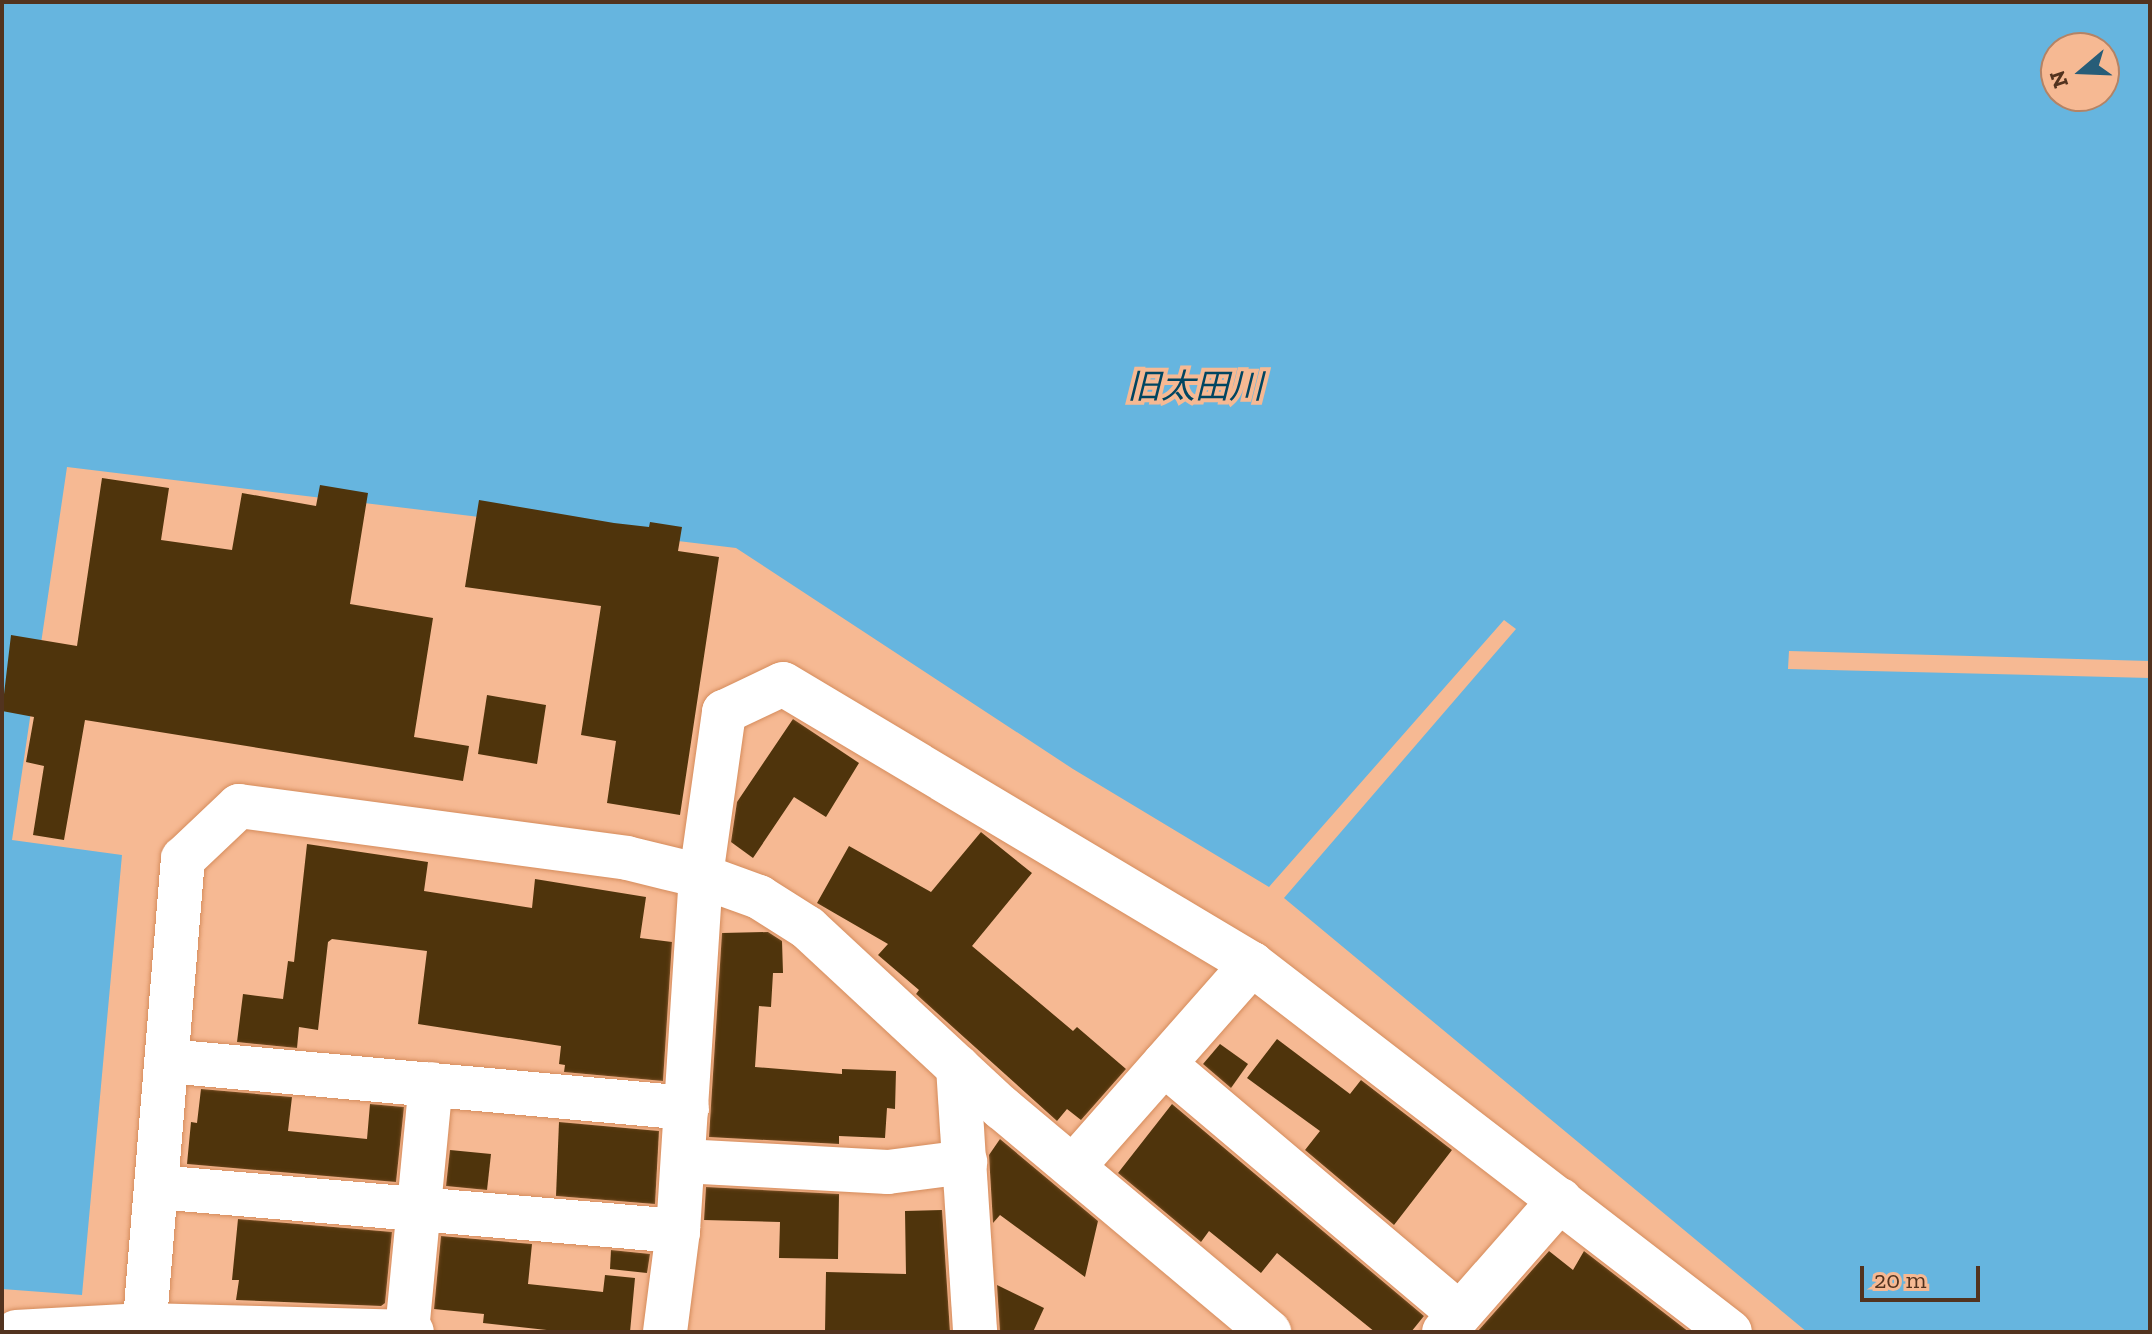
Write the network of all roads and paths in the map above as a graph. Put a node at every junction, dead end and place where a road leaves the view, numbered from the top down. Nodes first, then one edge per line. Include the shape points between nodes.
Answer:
1 (701, 876) junction
2 (1252, 964) junction
3 (167, 1061) junction
4 (1164, 1064) junction
5 (958, 1067) junction
6 (431, 1084) junction
7 (687, 1108) junction
8 (683, 1161) junction
9 (965, 1162) junction
10 (1073, 1167) junction
11 (156, 1187) junction
12 (1560, 1200) junction
13 (418, 1209) junction
14 (678, 1231) junction
15 (1452, 1323) edge
16 (144, 1328) edge
17 (16, 1332) edge
18 (409, 1332) edge
19 (665, 1332) edge
20 (975, 1332) edge
21 (1269, 1332) edge
22 (1730, 1332) edge

1 - 2 street via 724,712 783,684
1 - 3 street via 627,858 239,806 183,859
1 - 5 street via 759,897 808,928
1 - 7 street
2 - 4 street
2 - 12 street
3 - 6 street
3 - 11 street
4 - 10 street
4 - 15 street
5 - 9 street
5 - 10 street
6 - 7 street
6 - 13 street
7 - 8 street
8 - 9 street via 888,1172
8 - 14 street
9 - 20 street
10 - 21 street
11 - 13 street
11 - 16 street
12 - 15 street
12 - 22 street
13 - 14 street
13 - 18 street
14 - 19 street
16 - 17 street
16 - 18 street

